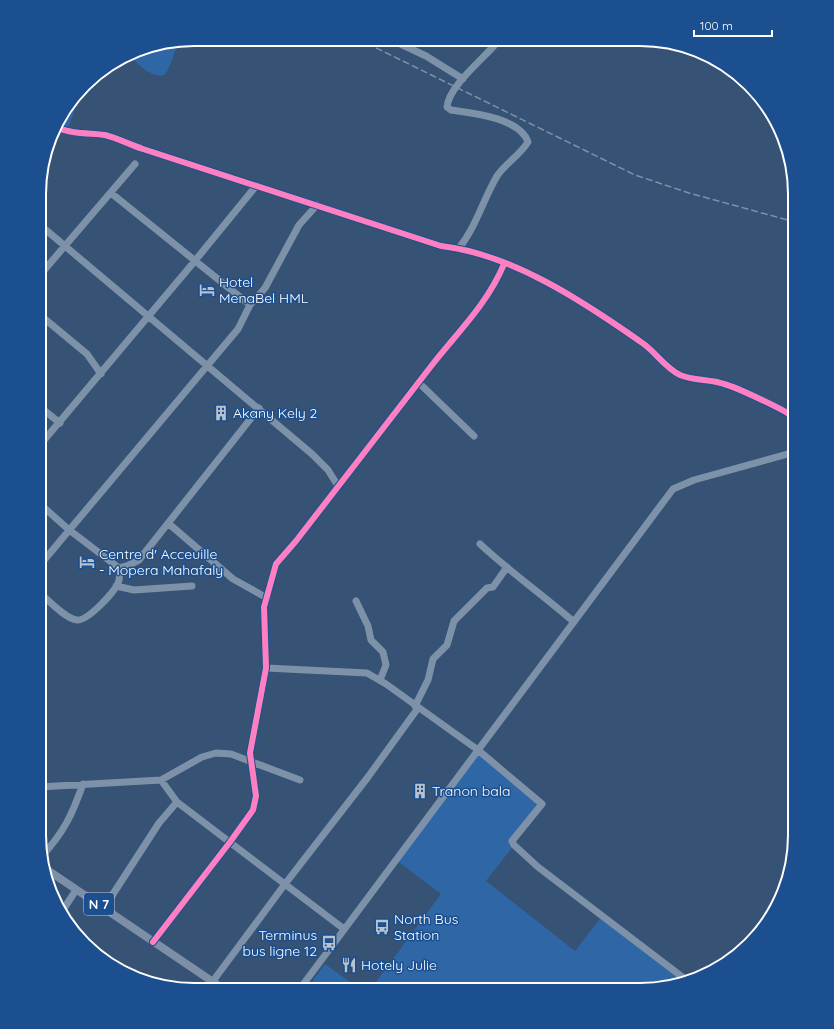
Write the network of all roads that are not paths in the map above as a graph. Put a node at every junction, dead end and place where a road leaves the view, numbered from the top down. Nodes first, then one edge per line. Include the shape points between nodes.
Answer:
1 (405, 46) edge
2 (494, 46) edge
3 (464, 79) junction
4 (61, 130) edge
5 (135, 164) dead end
6 (256, 186) junction
7 (111, 193) junction
8 (318, 205) junction
9 (46, 230) edge
10 (65, 245) junction
11 (459, 248) junction
12 (194, 262) junction
13 (504, 264) junction
14 (46, 267) edge
15 (250, 305) junction
16 (148, 316) junction
17 (46, 320) edge
18 (208, 366) junction
19 (101, 374) junction
20 (418, 383) junction
21 (259, 408) junction
22 (46, 412) edge
23 (788, 415) edge
24 (60, 423) junction
25 (474, 436) dead end
26 (46, 438) edge
27 (788, 454) edge
28 (338, 486) junction
29 (46, 509) edge
30 (168, 524) junction
31 (68, 529) junction
32 (480, 544) dead end
33 (46, 557) edge
34 (507, 567) junction
35 (119, 568) junction
36 (116, 586) junction
37 (192, 586) dead end
38 (46, 598) edge
39 (267, 598) junction
40 (356, 601) dead end
41 (574, 622) junction
42 (266, 668) junction
43 (380, 680) junction
44 (416, 707) junction
45 (478, 750) junction
46 (252, 761) junction
47 (161, 780) junction
48 (300, 780) dead end
49 (83, 784) junction
50 (46, 787) edge
51 (177, 802) junction
52 (230, 842) junction
53 (47, 851) edge
54 (51, 872) edge
55 (284, 884) junction
56 (76, 890) junction
57 (65, 907) edge
58 (104, 908) junction
59 (344, 930) junction
60 (154, 942) junction
61 (682, 977) edge
62 (213, 981) junction
63 (216, 983) edge
64 (304, 983) edge

1 - 3 street
2 - 3 street
3 - 11 street via 455,88 447,107 451,110 486,115 514,126 526,135 528,142 496,177 467,237
4 - 6 street via 107,136
5 - 7 street
6 - 8 street
6 - 12 street
7 - 10 street
7 - 12 street
8 - 11 street via 441,246
8 - 15 street via 299,225 265,288
9 - 10 street
10 - 14 street
10 - 16 street
11 - 13 street
12 - 15 street
12 - 16 street
13 - 20 street via 482,305
13 - 23 street via 548,282 596,311 648,346 662,362 680,375 724,384
15 - 18 street via 238,329
16 - 18 street
16 - 19 street
17 - 19 street via 87,354
18 - 21 street
18 - 31 street
19 - 24 street
20 - 25 street
20 - 28 street
21 - 28 street via 312,454 328,470
21 - 30 street
22 - 24 street
24 - 26 street
27 - 41 street via 694,480 673,489
28 - 39 street via 276,564
29 - 31 street
30 - 35 street via 139,560
30 - 39 street via 234,579
31 - 33 street
31 - 35 street
32 - 34 street
34 - 41 street
34 - 44 street via 493,587 487,588 454,622 447,644 433,659 428,680
35 - 36 street via 119,581
36 - 37 street via 134,590
36 - 38 street via 90,614 78,620 69,618
39 - 42 street via 264,607
40 - 43 street via 368,626 371,640 383,652 386,665
41 - 45 street
42 - 43 street via 367,673
42 - 46 street via 250,753
43 - 44 street
44 - 45 street
44 - 55 street via 368,777
45 - 59 street
45 - 61 street via 542,804 512,841 514,845 538,867
46 - 47 street via 231,754 216,753 202,757
46 - 48 street
46 - 52 street via 256,796 253,810
47 - 49 street
47 - 51 street
49 - 50 street
49 - 53 street via 72,815 59,837
51 - 52 street
51 - 58 street via 159,823
52 - 55 street
52 - 60 street
54 - 56 main road, N 7
55 - 59 street
55 - 62 street
56 - 57 street
56 - 58 main road, N 7
58 - 60 main road, N 7
59 - 64 street
60 - 62 main road, N 7
62 - 63 main road, N 7

